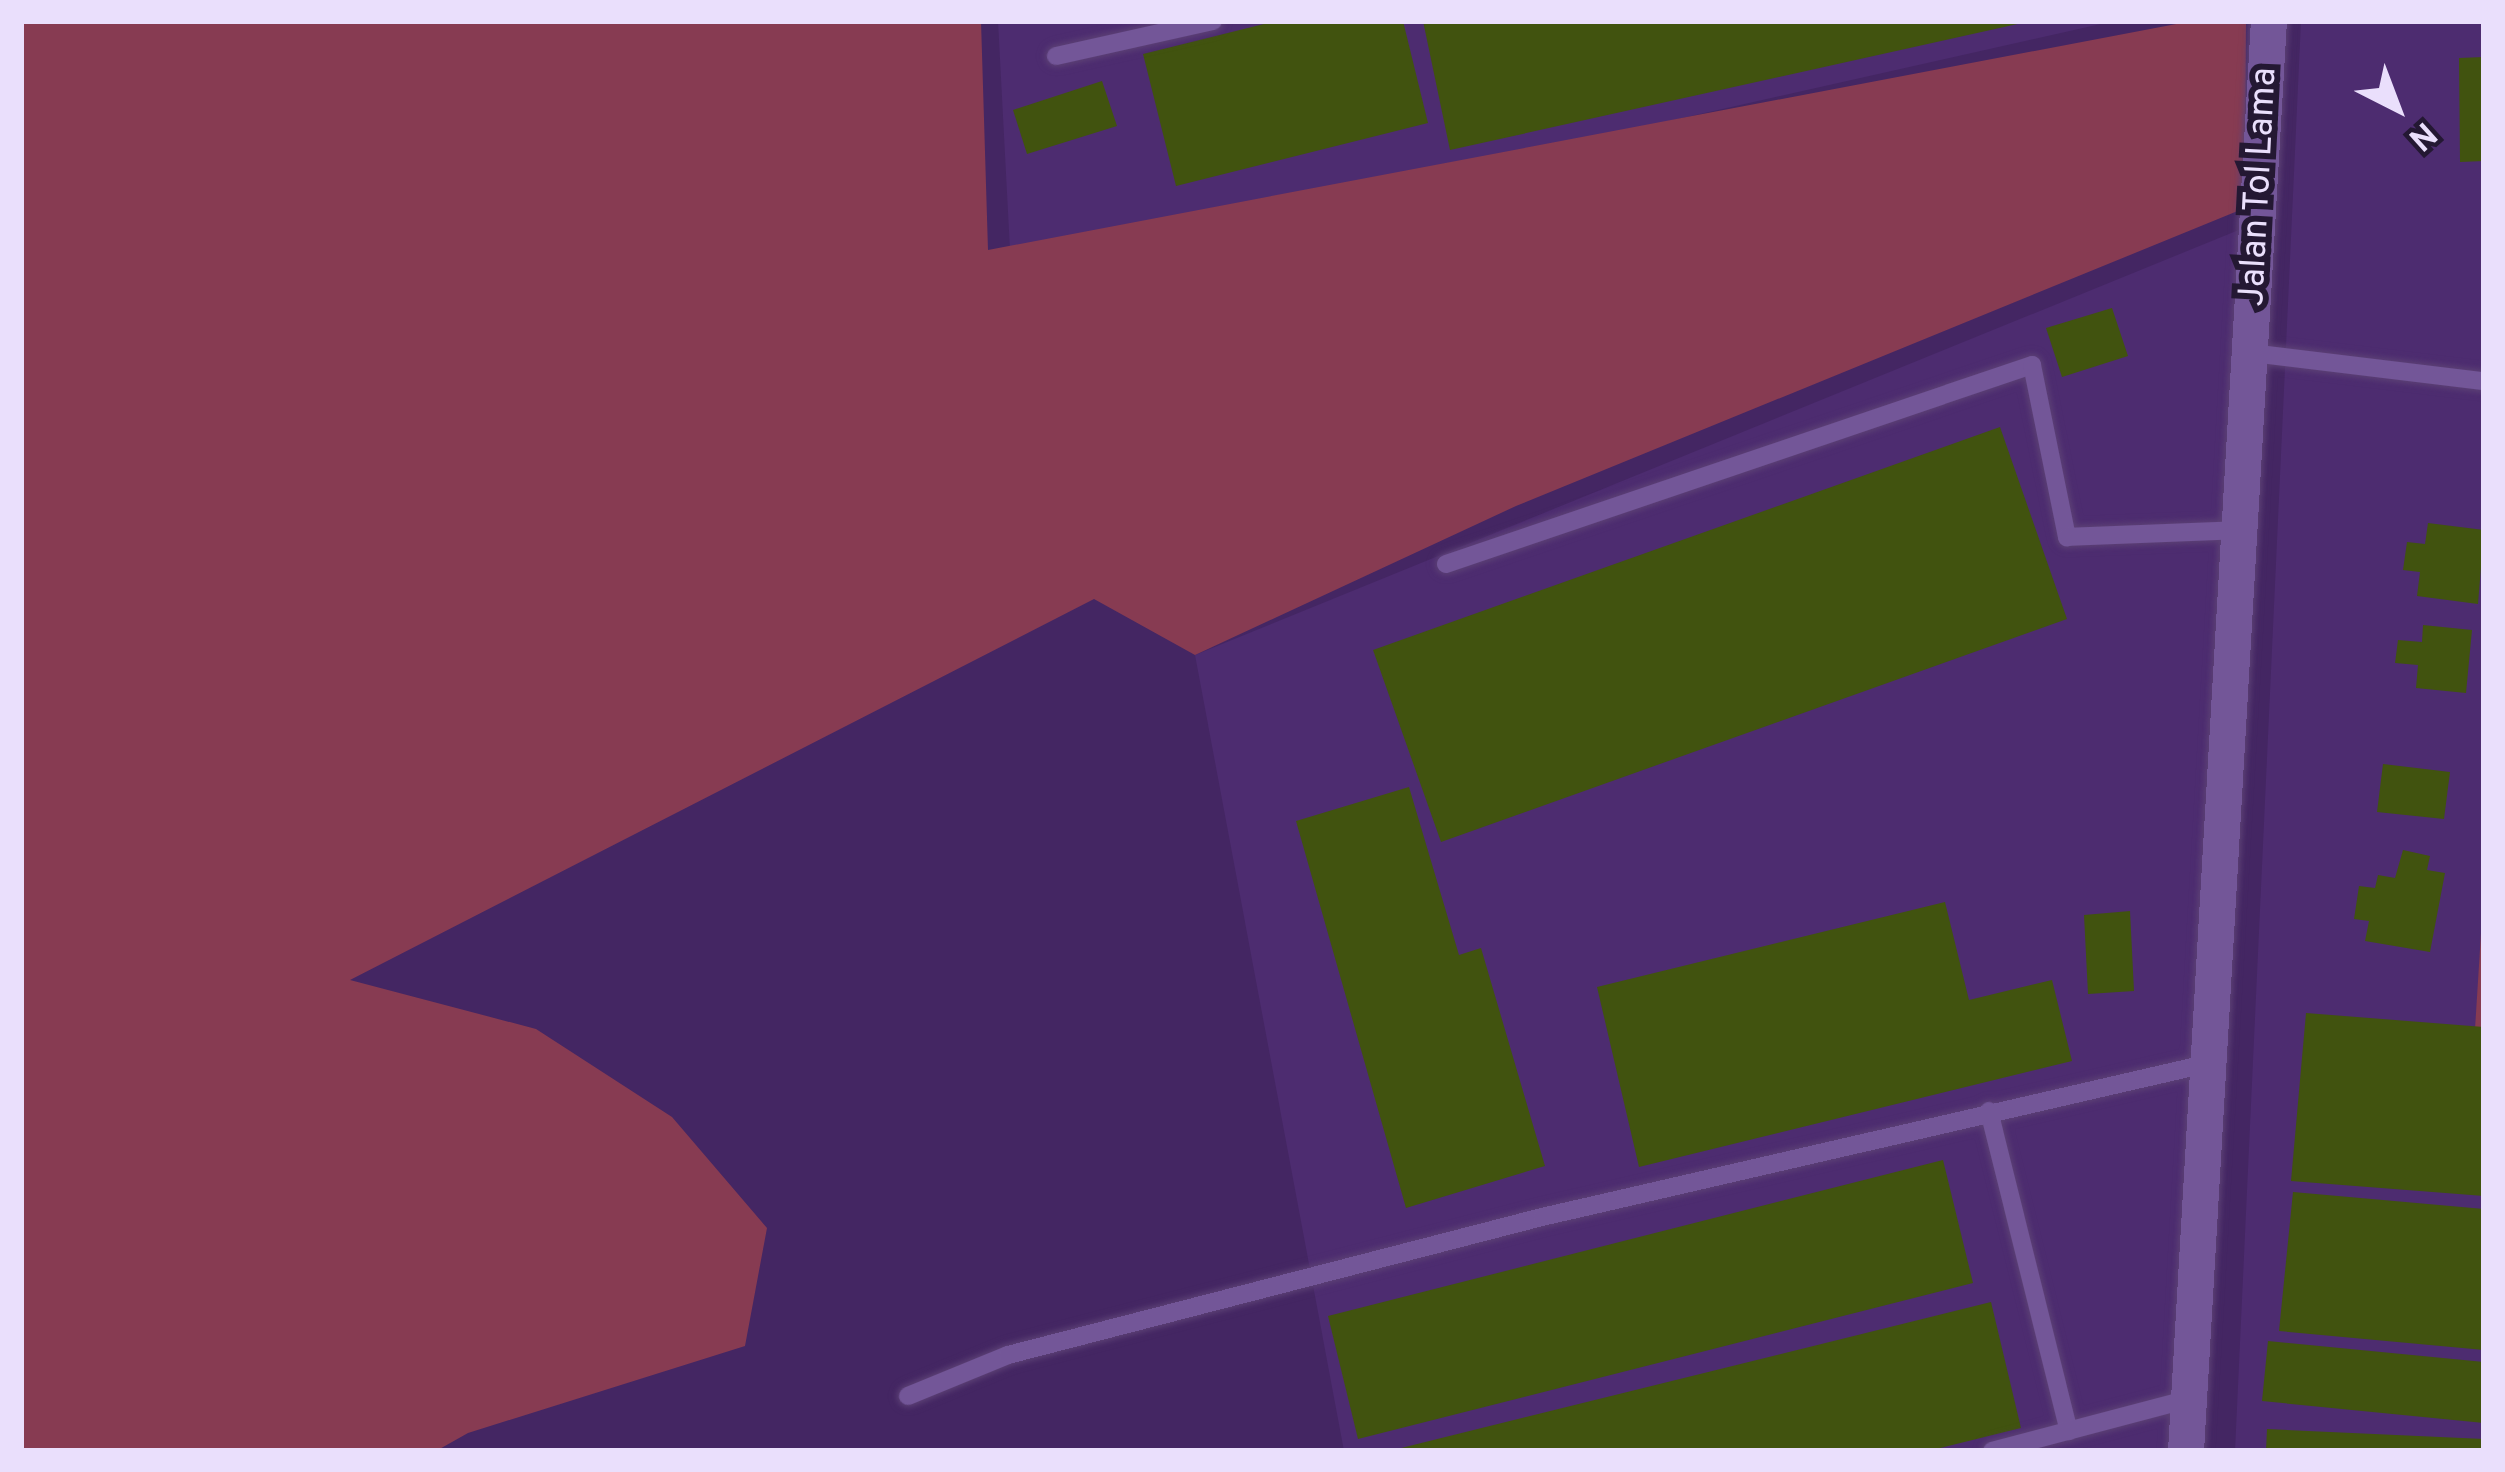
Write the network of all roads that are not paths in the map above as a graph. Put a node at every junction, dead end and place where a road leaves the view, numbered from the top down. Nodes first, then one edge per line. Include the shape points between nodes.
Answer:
1 (1213, 21) edge
2 (2270, 21) edge
3 (1055, 56) dead end
4 (2251, 353) junction
5 (2484, 380) edge
6 (2240, 530) junction
7 (1446, 564) dead end
8 (2206, 1064) junction
9 (1989, 1111) junction
10 (908, 1396) dead end
11 (2189, 1399) junction
12 (2069, 1431) junction
13 (1992, 1451) edge
14 (2186, 1451) edge

1 - 3 lane
2 - 4 street, Jalan Tol Lama
4 - 5 lane
4 - 6 street, Jalan Tol Lama
6 - 7 lane via 2067,537 2032,365
6 - 8 street, Jalan Tol Lama
8 - 9 lane
8 - 11 street, Jalan Tol Lama
9 - 10 lane via 1008,1355
9 - 12 lane
11 - 12 lane
11 - 14 street, Jalan Tol Lama
12 - 13 lane

